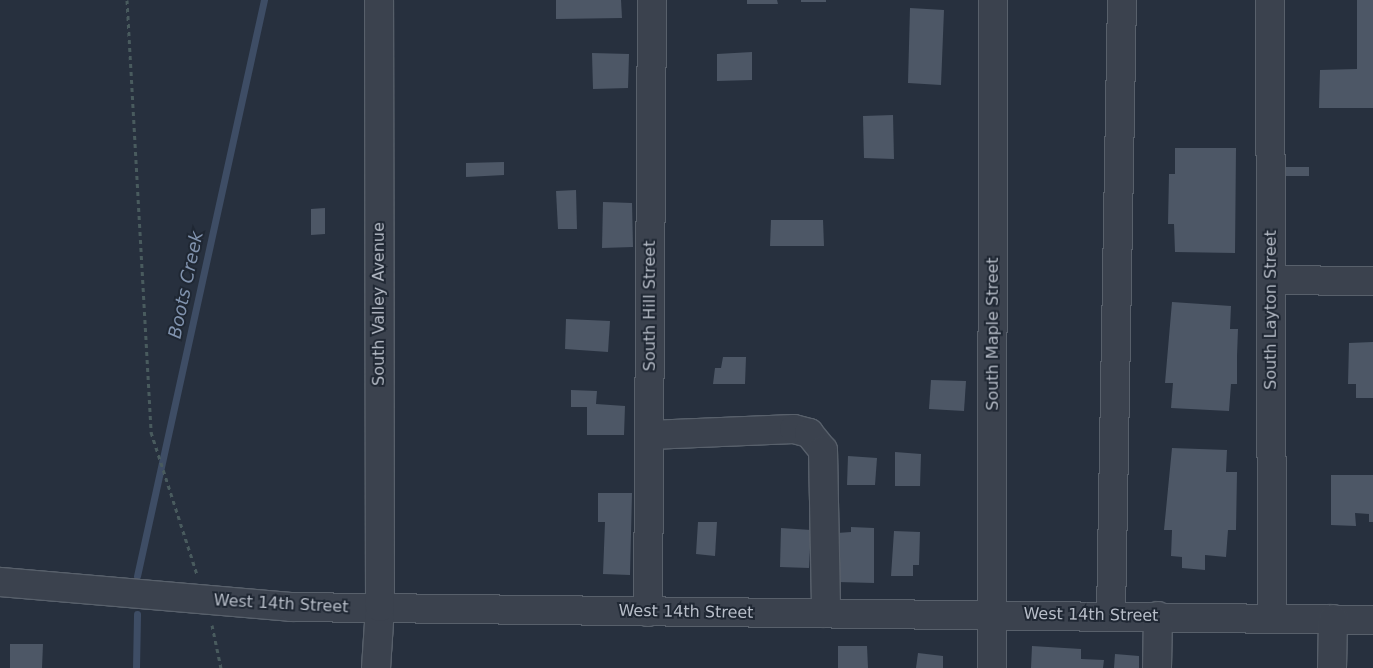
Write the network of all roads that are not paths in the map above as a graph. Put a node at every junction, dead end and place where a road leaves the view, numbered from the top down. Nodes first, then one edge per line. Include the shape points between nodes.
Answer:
1 (378, 0) edge
2 (652, 0) edge
3 (993, 0) edge
4 (1122, 0) edge
5 (1270, 0) edge
6 (1271, 280) junction
7 (1373, 281) edge
8 (649, 436) junction
9 (0, 582) edge
10 (380, 607) junction
11 (648, 612) junction
12 (826, 613) junction
13 (993, 614) junction
14 (1111, 615) junction
15 (1158, 616) junction
16 (1272, 619) junction
17 (1333, 620) junction
18 (1373, 620) edge
19 (376, 668) edge
20 (992, 668) edge
21 (1157, 668) edge
22 (1332, 668) edge

1 - 10 street, South Valley Avenue
2 - 8 street, South Hill Street
3 - 13 street, South Maple Street
4 - 14 street
5 - 6 street, South Layton Street
6 - 7 street
6 - 16 street, South Layton Street
8 - 11 street, South Hill Street
8 - 12 street via 794,429 809,433 823,450
9 - 10 street, West 14th Street via 291,607
10 - 11 street, West 14th Street
10 - 19 street, South Valley Avenue
11 - 12 street, West 14th Street
12 - 13 street, West 14th Street
13 - 14 street, West 14th Street
13 - 20 street, South Maple Street
14 - 15 street, West 14th Street
15 - 16 street, West 14th Street
15 - 21 street
16 - 17 street, West 14th Street
17 - 18 street, West 14th Street
17 - 22 street

